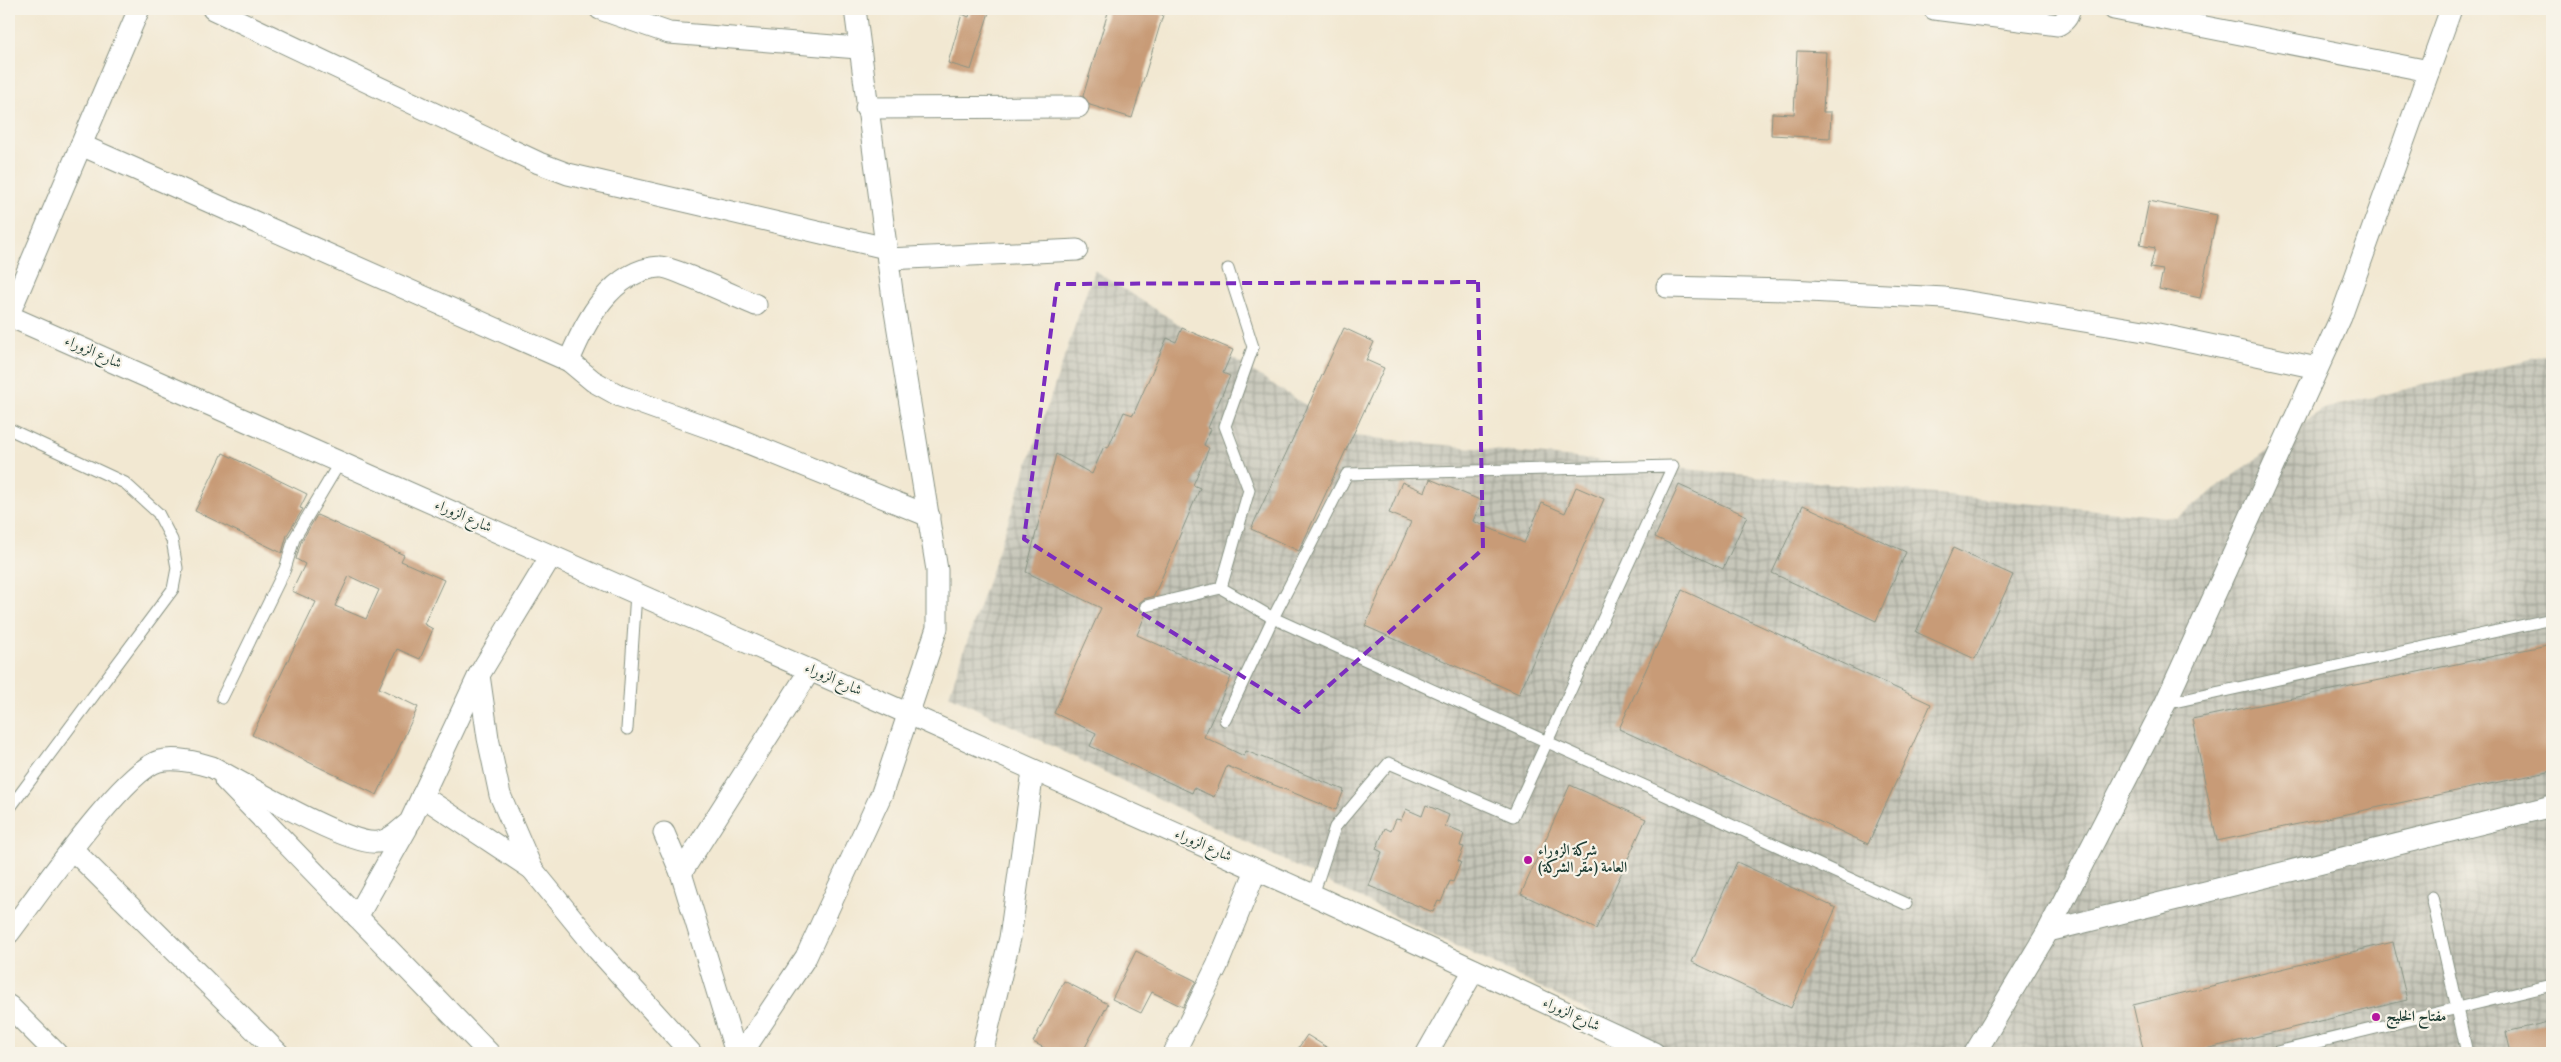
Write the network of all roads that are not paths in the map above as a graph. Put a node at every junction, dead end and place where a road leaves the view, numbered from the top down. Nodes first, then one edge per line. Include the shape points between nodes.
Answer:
1 (139, 9) edge
2 (213, 9) edge
3 (600, 9) edge
4 (855, 9) edge
5 (1934, 9) edge
6 (2069, 9) edge
7 (2114, 9) edge
8 (2451, 9) edge
9 (858, 48) junction
10 (2429, 71) junction
11 (1078, 107) dead end
12 (866, 108) junction
13 (81, 145) junction
14 (1077, 250) dead end
15 (887, 253) junction
16 (1228, 269) dead end
17 (1667, 287) dead end
18 (756, 304) dead end
19 (9, 315) edge
20 (570, 361) junction
21 (2317, 368) junction
22 (9, 429) edge
23 (340, 462) junction
24 (929, 516) junction
25 (551, 556) junction
26 (1221, 588) junction
27 (636, 593) junction
28 (1146, 606) dead end
29 (1273, 618) junction
30 (2552, 619) edge
31 (810, 670) junction
32 (479, 675) junction
33 (222, 698) dead end
34 (2165, 704) junction
35 (910, 714) junction
36 (1225, 720) dead end
37 (627, 729) dead end
38 (1546, 740) junction
39 (212, 767) junction
40 (1033, 771) junction
41 (422, 796) junction
42 (2552, 806) edge
43 (9, 809) edge
44 (410, 822) junction
45 (664, 833) dead end
46 (73, 850) junction
47 (532, 869) junction
48 (1256, 870) junction
49 (681, 873) junction
50 (1313, 895) junction
51 (2432, 897) dead end
52 (1906, 904) dead end
53 (357, 917) junction
54 (2048, 931) junction
55 (9, 933) edge
56 (1474, 970) junction
57 (2552, 985) edge
58 (9, 1006) edge
59 (2457, 1010) junction
60 (983, 1046) edge
61 (56, 1053) edge
62 (278, 1053) edge
63 (489, 1053) edge
64 (691, 1053) edge
65 (736, 1053) edge
66 (742, 1053) edge
67 (966, 1053) edge
68 (1174, 1053) edge
69 (1428, 1053) edge
70 (1654, 1053) edge
71 (1975, 1053) edge
72 (2273, 1053) edge
73 (2467, 1053) edge

1 - 13 street
2 - 15 street via 539,164 568,174
3 - 9 street via 669,33
4 - 9 street
5 - 6 street via 2058,25 2065,21
7 - 10 street
8 - 10 street
9 - 12 street
10 - 21 street via 2341,317
11 - 12 street
12 - 15 street
13 - 19 street
13 - 20 street
14 - 15 street
15 - 24 street
16 - 26 lane via 1252,347 1225,426 1249,490
17 - 21 street via 1945,298 2144,331
18 - 20 street via 661,267 637,274 613,288 582,329
19 - 23 street, شارع الزوراء
20 - 24 street via 593,381 620,396 721,432
21 - 34 street
22 - 43 lane via 125,483 158,513 172,540 177,568 173,589
23 - 25 street, شارع الزوراء
23 - 33 lane via 294,539 285,569
24 - 35 street via 937,570 937,628
25 - 27 street, شارع الزوراء
25 - 32 street
26 - 28 lane
26 - 29 lane
27 - 31 street, شارع الزوراء
27 - 37 lane
29 - 36 lane
29 - 38 lane
29 - 38 lane via 1347,474 1673,466
30 - 34 lane
31 - 35 street, شارع الزوراء
31 - 49 street
32 - 41 street
32 - 47 street via 500,795
34 - 54 street
35 - 40 street, شارع الزوراء
35 - 66 street via 882,793 806,957
38 - 50 lane via 1513,816 1389,763 1335,827
38 - 52 lane
39 - 44 street via 344,836 361,841 379,842 395,835
39 - 46 street via 194,761 175,760 160,761 143,768 106,807
39 - 53 street
40 - 48 street, شارع الزوراء
40 - 60 street via 1010,938
41 - 44 street
41 - 47 street
42 - 54 street
44 - 53 street
45 - 49 street
46 - 55 street
46 - 62 street
47 - 64 street via 598,950
48 - 50 street, شارع الزوراء
48 - 68 street via 1217,966
49 - 65 street
50 - 56 street, شارع الزوراء
51 - 59 lane
53 - 63 street
54 - 71 street
56 - 69 street
56 - 70 street, شارع الزوراء
57 - 59 lane
58 - 61 street
59 - 72 lane
59 - 73 lane
60 - 67 street

